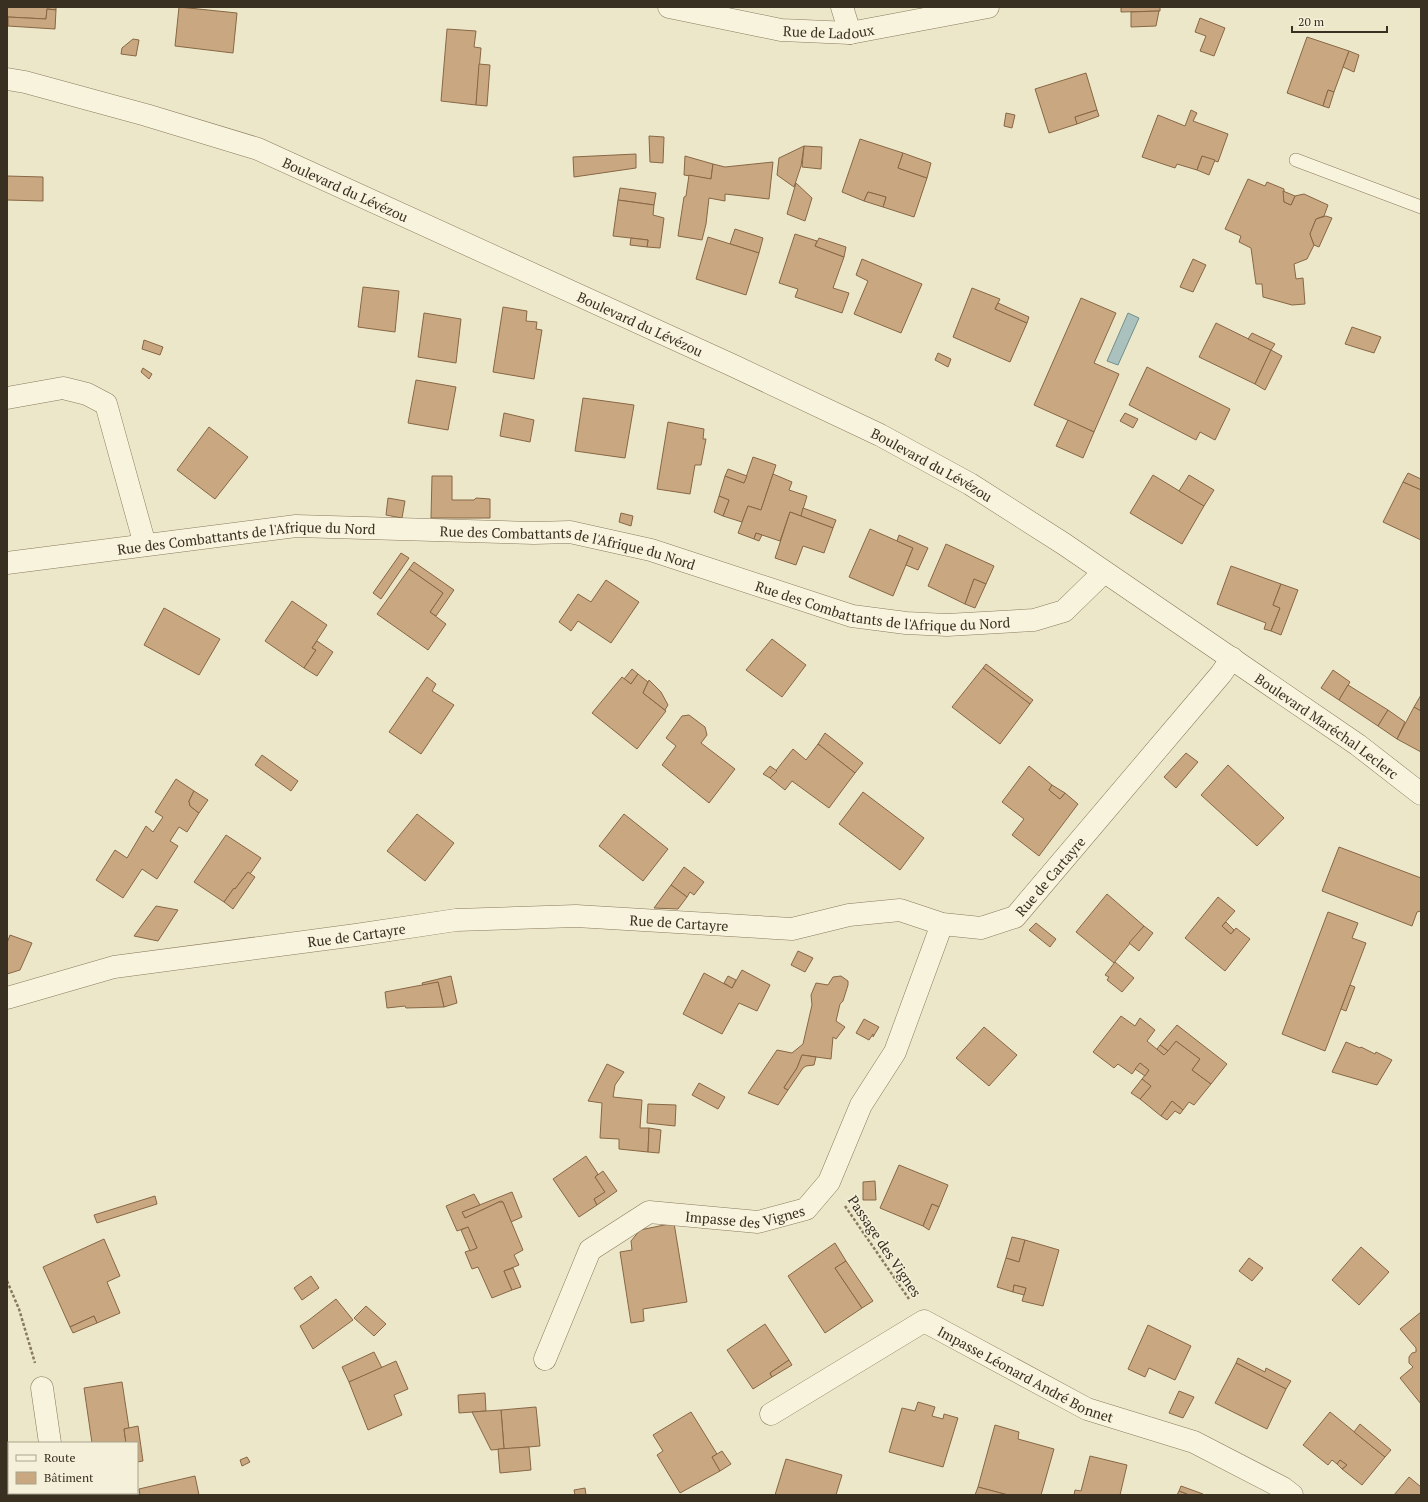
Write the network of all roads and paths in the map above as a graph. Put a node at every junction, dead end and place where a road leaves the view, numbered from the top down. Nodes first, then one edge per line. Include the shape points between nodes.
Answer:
1 (669, 7) edge
2 (842, 7) edge
3 (988, 7) edge
4 (850, 32) junction
5 (7, 79) edge
6 (1296, 160) dead end
7 (1421, 206) edge
8 (7, 398) edge
9 (145, 545) junction
10 (7, 563) edge
11 (1104, 572) junction
12 (1232, 658) junction
13 (1421, 794) edge
14 (942, 924) junction
15 (7, 998) edge
16 (829, 1182) junction
17 (7, 1281) edge
18 (924, 1321) junction
19 (545, 1359) dead end
20 (42, 1388) joint
21 (771, 1414) dead end
22 (50, 1442) edge
23 (1292, 1495) edge

1 - 4 street, Rue de Ladoux via 781,30
2 - 4 street
3 - 4 street, Rue de Ladoux
5 - 11 street, Boulevard du Lévézou via 146,115 258,149 880,435 970,484
6 - 7 lane
8 - 9 street via 63,388 87,394 106,404
9 - 10 street, Rue des Combattants de l'Afrique du Nord
9 - 11 street, Rue des Combattants de l'Afrique du Nord via 296,526 570,532 651,550 852,616 947,625 1034,620 1064,611
11 - 12 street, Boulevard du Lévézou
12 - 13 street, Boulevard Maréchal Leclerc via 1358,744
12 - 14 street, Rue de Cartayre via 1015,917 981,928
14 - 15 street, Rue de Cartayre via 900,910 849,915 792,929 576,916 456,920 114,967
14 - 16 street, Impasse des Vignes via 895,1052 861,1105
16 - 18 path, Passage des Vignes
16 - 19 street, Impasse des Vignes via 806,1209 758,1222 649,1212 590,1250
17 - 20 path via 19,1309
18 - 21 street, Impasse Léonard André Bonnet
18 - 23 street, Impasse Léonard André Bonnet via 1087,1409 1194,1442
20 - 22 street

